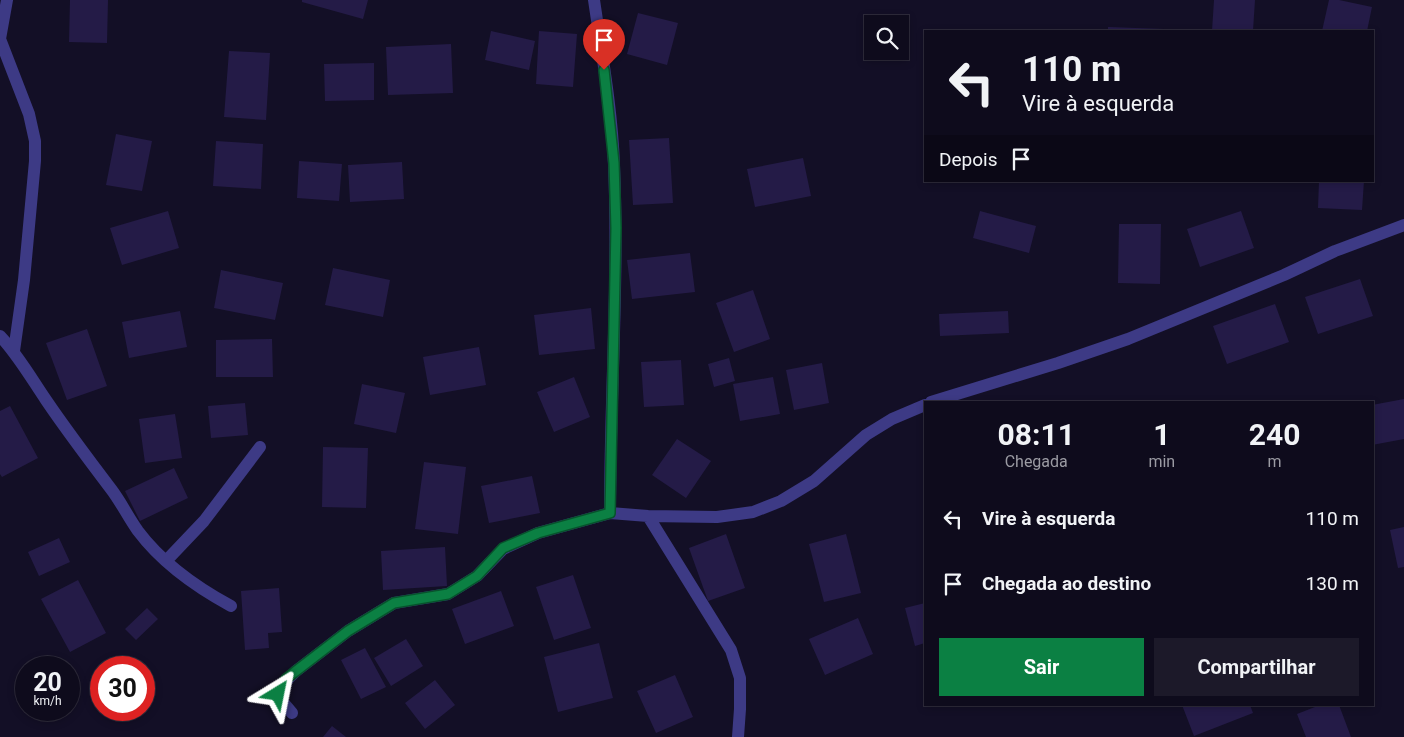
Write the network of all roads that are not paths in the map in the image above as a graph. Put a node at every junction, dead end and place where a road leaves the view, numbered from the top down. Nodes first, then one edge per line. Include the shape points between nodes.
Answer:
1 (7, 0) edge
2 (594, 0) edge
3 (0, 39) edge
4 (1404, 225) edge
5 (0, 336) edge
6 (14, 351) junction
7 (934, 401) edge
8 (924, 405) edge
9 (260, 446) dead end
10 (610, 513) junction
11 (648, 516) junction
12 (166, 561) junction
13 (231, 606) dead end
14 (292, 713) dead end
15 (738, 737) edge

1 - 3 street
2 - 10 street via 614,163
3 - 6 street via 29,114 35,141 24,280
4 - 7 street via 1128,339
5 - 6 street
6 - 12 street via 138,531
8 - 11 street via 866,435 814,481 781,501 753,512 717,517
9 - 12 street via 204,521
10 - 11 street
10 - 14 street via 545,531 503,548 477,576 448,594 394,603 348,631 280,687 278,694
11 - 15 street via 731,650 740,678
12 - 13 street via 192,583

